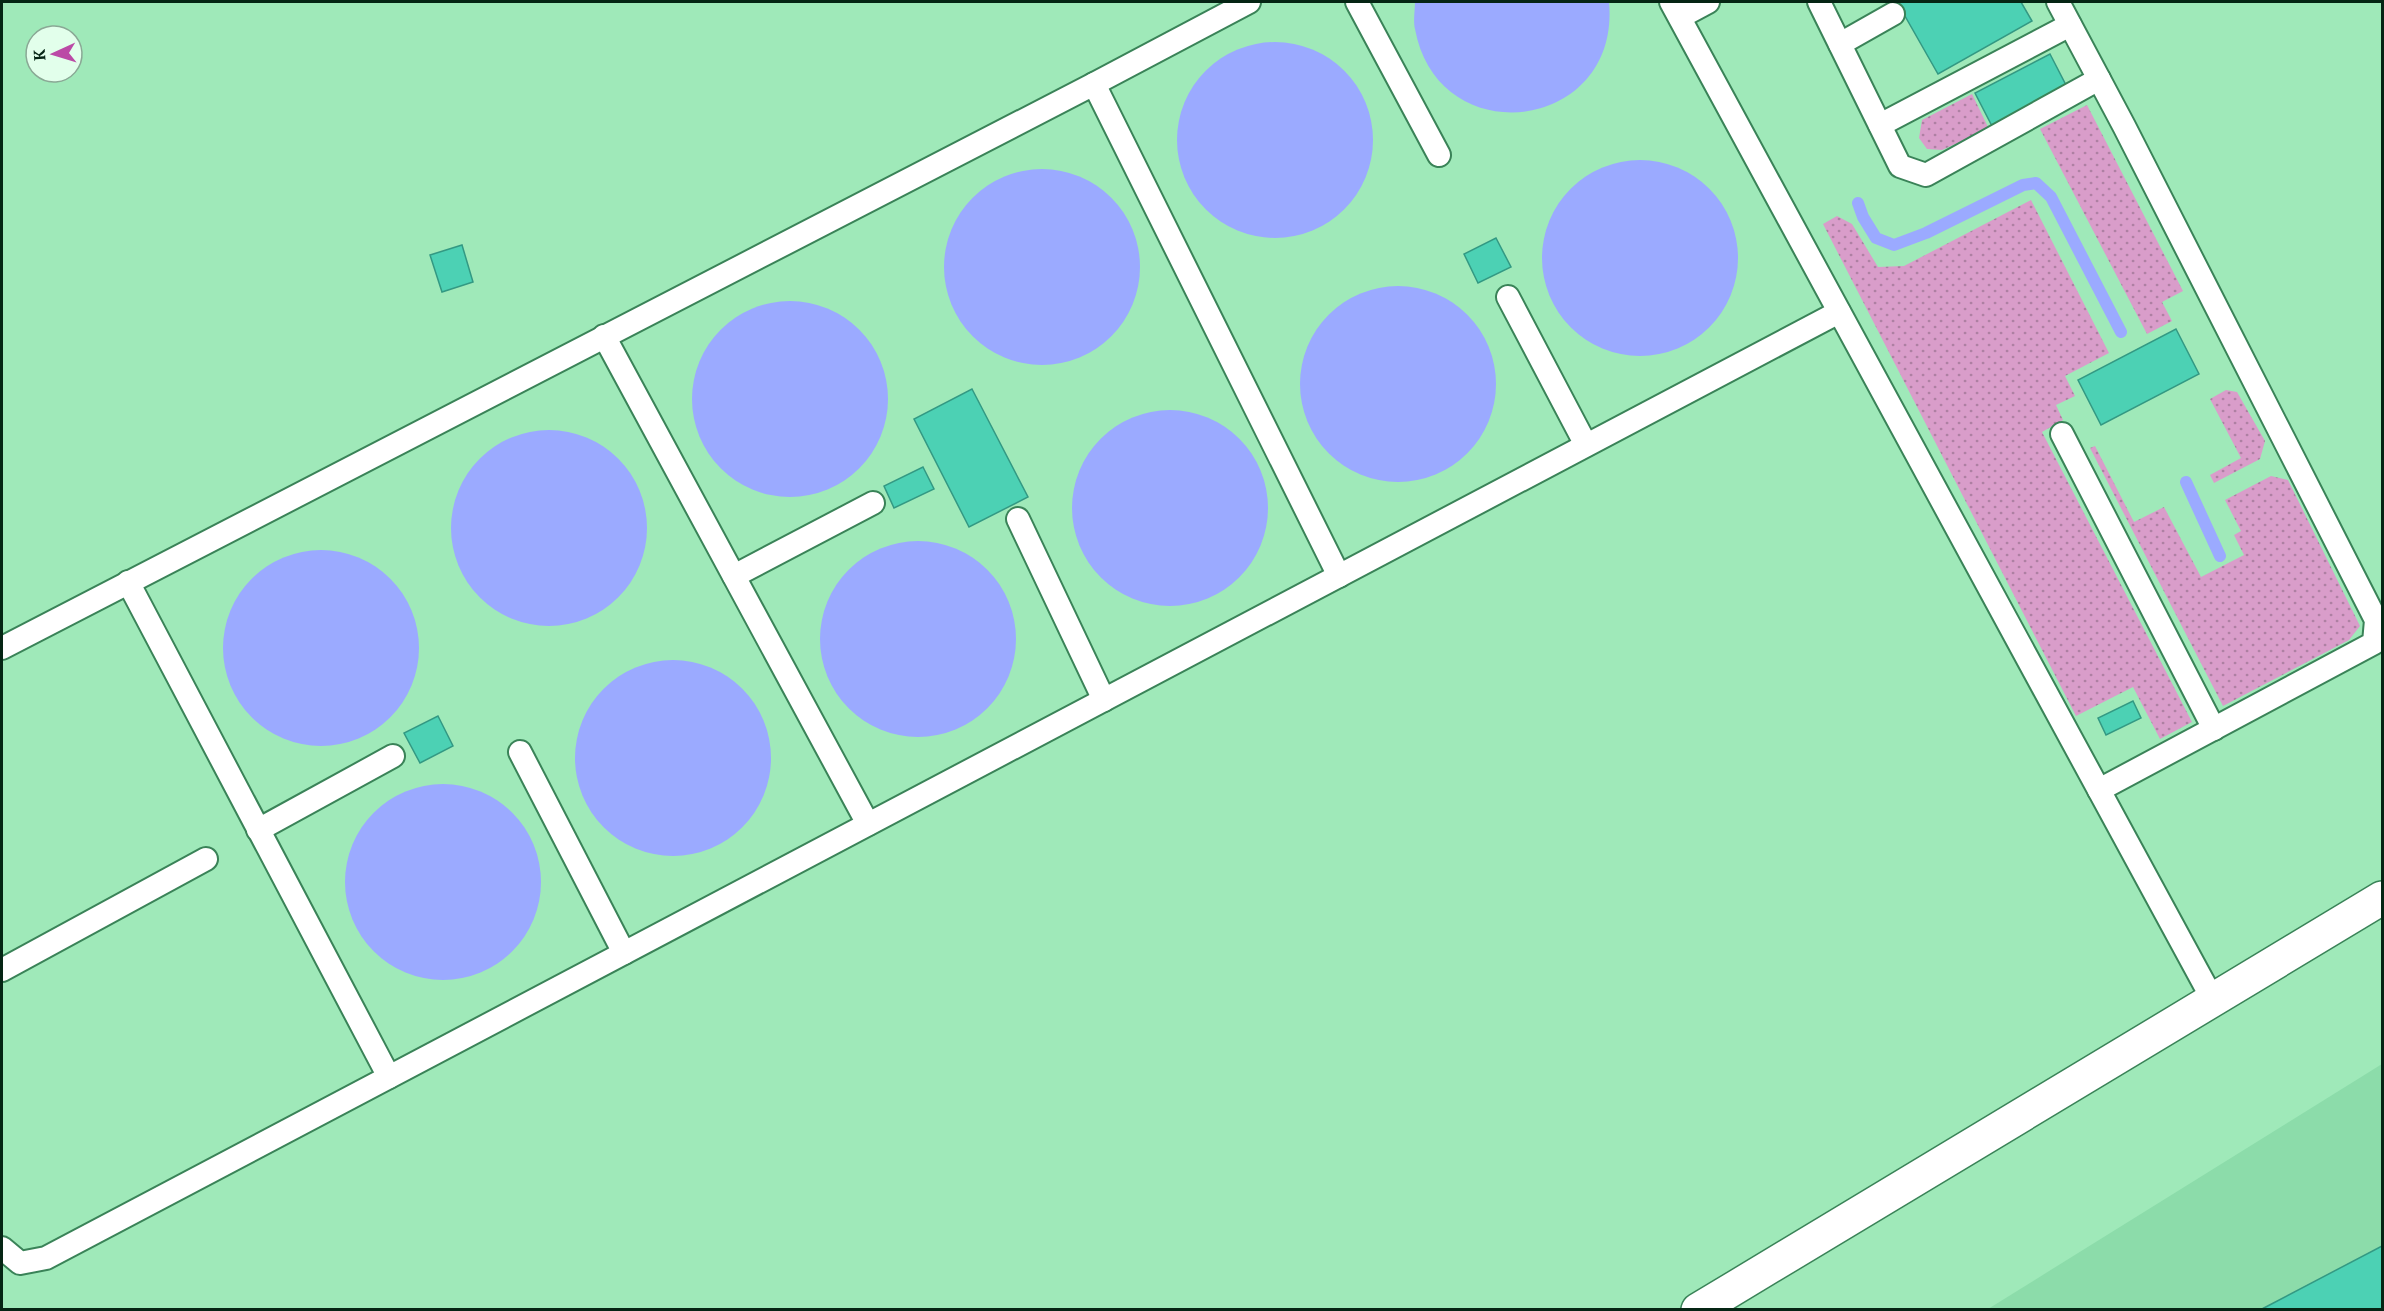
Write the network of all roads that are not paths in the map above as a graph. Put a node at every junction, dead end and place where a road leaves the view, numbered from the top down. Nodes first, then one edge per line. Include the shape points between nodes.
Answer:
1 (1249, 2) edge
2 (1357, 2) edge
3 (1708, 2) edge
4 (1819, 2) edge
5 (2058, 2) edge
6 (1676, 9) edge
7 (1893, 14) dead end
8 (2070, 25) junction
9 (1840, 44) junction
10 (2099, 79) junction
11 (1094, 84) junction
12 (1880, 125) junction
13 (1439, 155) dead end
14 (1508, 297) dead end
15 (1839, 312) junction
16 (604, 336) junction
17 (2062, 434) dead end
18 (1586, 445) junction
19 (873, 502) dead end
20 (1018, 519) dead end
21 (734, 576) junction
22 (1339, 576) junction
23 (128, 582) junction
24 (2, 648) edge
25 (1104, 700) junction
26 (2214, 729) junction
27 (520, 752) dead end
28 (393, 756) dead end
29 (2099, 790) junction
30 (868, 824) junction
31 (258, 830) junction
32 (206, 859) dead end
33 (2382, 898) edge
34 (624, 953) junction
35 (2, 970) edge
36 (2213, 1000) junction
37 (389, 1077) junction
38 (2, 1248) edge
39 (1698, 1310) edge

1 - 11 lane
2 - 13 lane
3 - 6 lane
4 - 9 lane
5 - 8 lane
6 - 15 lane
7 - 9 lane
8 - 10 lane
8 - 12 lane
9 - 12 lane
10 - 12 lane via 1926,175 1900,166
10 - 26 lane via 2376,620 2374,643
11 - 16 lane
11 - 22 lane
14 - 18 lane
15 - 18 lane
15 - 29 lane
16 - 21 lane
16 - 23 lane
17 - 26 lane
18 - 22 lane
19 - 21 lane
20 - 25 lane
21 - 30 lane
22 - 25 lane
23 - 24 lane
23 - 31 lane
25 - 30 lane
26 - 29 lane
27 - 34 lane
28 - 31 lane
29 - 36 lane
30 - 34 lane
31 - 37 lane
32 - 35 lane
33 - 36 street
34 - 37 lane
36 - 39 street
37 - 38 lane via 46,1258 20,1263

